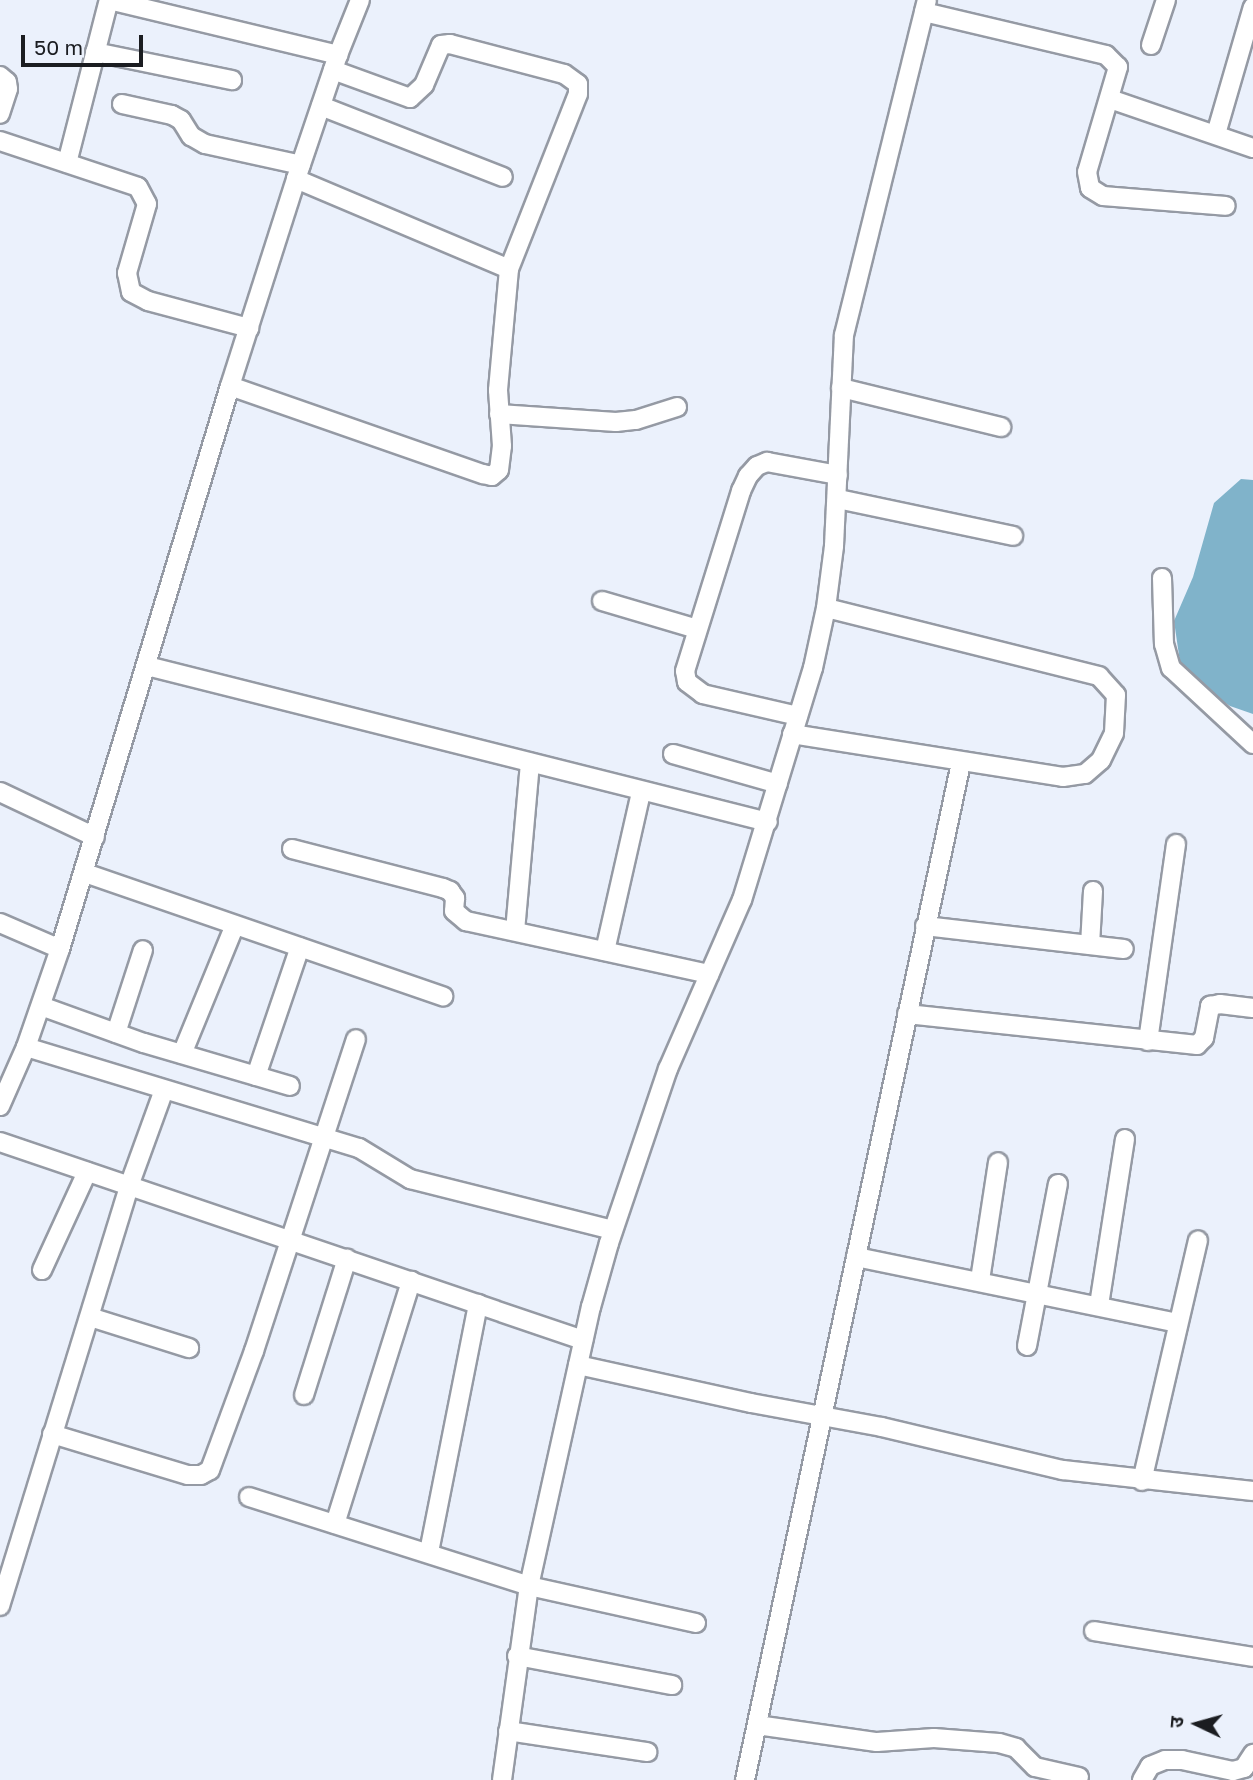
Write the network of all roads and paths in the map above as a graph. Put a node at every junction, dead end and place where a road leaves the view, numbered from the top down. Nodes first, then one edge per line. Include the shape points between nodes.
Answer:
1 (109, 0) edge
2 (360, 0) edge
3 (1166, 0) edge
4 (925, 6) edge
5 (1253, 7) edge
6 (1151, 45) dead end
7 (95, 52) junction
8 (335, 63) junction
9 (0, 76) edge
10 (232, 80) dead end
11 (1110, 99) junction
12 (122, 104) dead end
13 (321, 106) junction
14 (0, 114) edge
15 (1216, 134) junction
16 (0, 141) edge
17 (1253, 148) edge
18 (67, 163) junction
19 (298, 172) junction
20 (503, 177) dead end
21 (1226, 206) dead end
22 (509, 269) junction
23 (249, 328) junction
24 (230, 386) junction
25 (841, 388) junction
26 (677, 407) dead end
27 (499, 414) junction
28 (1001, 427) dead end
29 (838, 475) junction
30 (838, 499) junction
31 (1013, 536) dead end
32 (1162, 578) dead end
33 (602, 601) dead end
34 (826, 608) junction
35 (697, 629) junction
36 (147, 666) junction
37 (798, 716) junction
38 (792, 734) junction
39 (1253, 744) edge
40 (673, 754) dead end
41 (530, 763) junction
42 (961, 763) junction
43 (778, 784) junction
44 (0, 792) edge
45 (641, 792) junction
46 (768, 822) junction
47 (95, 837) junction
48 (1176, 844) dead end
49 (292, 849) dead end
50 (85, 873) junction
51 (1093, 891) dead end
52 (0, 923) edge
53 (235, 925) junction
54 (925, 926) junction
55 (516, 932) junction
56 (1090, 945) junction
57 (300, 947) junction
58 (1124, 948) dead end
59 (60, 949) junction
60 (143, 950) dead end
61 (605, 951) junction
62 (709, 974) junction
63 (443, 996) dead end
64 (41, 1006) junction
65 (1253, 1009) edge
66 (907, 1014) junction
67 (116, 1032) junction
68 (356, 1039) dead end
69 (1148, 1041) junction
70 (26, 1047) junction
71 (182, 1054) junction
72 (256, 1076) junction
73 (290, 1086) dead end
74 (164, 1090) junction
75 (0, 1106) edge
76 (323, 1139) junction
77 (1125, 1139) dead end
78 (0, 1142) edge
79 (998, 1162) dead end
80 (87, 1172) junction
81 (1058, 1184) dead end
82 (128, 1186) junction
83 (613, 1230) junction
84 (288, 1239) junction
85 (1198, 1240) dead end
86 (856, 1257) junction
87 (347, 1259) junction
88 (42, 1270) dead end
89 (980, 1280) junction
90 (411, 1282) junction
91 (1038, 1292) junction
92 (478, 1304) junction
93 (1099, 1305) junction
94 (90, 1317) junction
95 (1177, 1322) junction
96 (583, 1340) junction
97 (1027, 1346) dead end
98 (189, 1348) dead end
99 (578, 1365) junction
100 (304, 1395) dead end
101 (824, 1415) junction
102 (52, 1434) junction
103 (1142, 1480) junction
104 (1253, 1491) edge
105 (249, 1497) dead end
106 (335, 1524) junction
107 (429, 1552) junction
108 (529, 1586) junction
109 (0, 1606) edge
110 (696, 1623) dead end
111 (1094, 1631) dead end
112 (517, 1656) junction
113 (1253, 1657) edge
114 (672, 1685) dead end
115 (757, 1725) junction
116 (508, 1731) junction
117 (647, 1752) dead end
118 (1253, 1754) edge
119 (1079, 1777) dead end
120 (502, 1780) edge
121 (745, 1780) edge
122 (1142, 1780) edge

1 - 7 street
1 - 8 street
2 - 8 street
3 - 6 street
4 - 11 street via 1106,55 1118,67
4 - 25 street via 853,292 844,335
5 - 15 street
7 - 10 street
7 - 18 street
8 - 13 street
8 - 22 street via 410,98 424,85 441,45 450,44 565,74 578,84
9 - 14 street via 8,89
11 - 15 street
11 - 21 street via 1087,172 1094,193
12 - 19 street via 172,115 205,144
13 - 19 street
13 - 20 street
15 - 17 street
16 - 18 street
18 - 23 street via 138,187 145,195 147,204 127,273 131,292 148,301
19 - 22 street
19 - 23 street
22 - 27 street
23 - 24 street
24 - 27 street via 492,476 501,461
24 - 36 street
25 - 28 street
25 - 29 street
26 - 27 street via 616,422
29 - 30 street
29 - 35 street via 767,462 757,466 741,491
30 - 31 street
30 - 34 street
32 - 39 street via 1164,645 1171,668
33 - 35 street
34 - 37 street
34 - 42 street via 1098,676 1116,695 1114,733 1101,760 1085,774 1063,777
35 - 37 street via 685,671 692,688
36 - 41 street
36 - 47 street
37 - 38 street
38 - 42 street
38 - 43 street
40 - 43 street
41 - 45 street
41 - 55 street
42 - 54 street
43 - 46 street
44 - 47 street
45 - 46 street
45 - 61 street
46 - 62 street via 742,900
47 - 50 street
48 - 69 street
49 - 55 street via 443,888 454,898 457,916
50 - 53 street
50 - 59 street
51 - 56 street
52 - 59 street
53 - 57 street
53 - 71 street
54 - 56 street
54 - 66 street
55 - 61 street
56 - 58 street
57 - 63 street
57 - 72 street
59 - 64 street
60 - 67 street
61 - 62 street
62 - 83 street via 663,1081
64 - 67 street
64 - 70 street
65 - 69 street via 1210,1006 1204,1038 1197,1045
66 - 69 street
66 - 86 street
67 - 71 street
68 - 76 street
70 - 74 street
70 - 75 street
71 - 72 street
72 - 73 street
74 - 76 street
74 - 82 street
76 - 83 street via 359,1148 411,1179
76 - 84 street
77 - 93 street
78 - 80 street
79 - 89 street
80 - 82 street
80 - 88 street
81 - 91 street
82 - 84 street
82 - 94 street
83 - 96 street
84 - 87 street
84 - 102 street via 254,1351 210,1470 188,1475
85 - 95 street
86 - 89 street
86 - 101 street
87 - 90 street
87 - 100 street
89 - 91 street
90 - 92 street
90 - 106 street
91 - 93 street
91 - 97 street
92 - 96 street
92 - 107 street
93 - 95 street
94 - 98 street
94 - 102 street
95 - 103 street
96 - 99 street
99 - 101 street
99 - 108 street
101 - 103 street via 1019,1462
101 - 115 street
102 - 109 street
103 - 104 street
105 - 106 street
106 - 107 street
107 - 108 street
108 - 110 street
108 - 112 street
111 - 113 street
112 - 114 street
112 - 116 street
115 - 119 street via 877,1742 934,1738 1008,1744 1035,1767
115 - 121 street
116 - 117 street
116 - 120 street
118 - 122 street via 1244,1768 1233,1771 1165,1760 1150,1766

